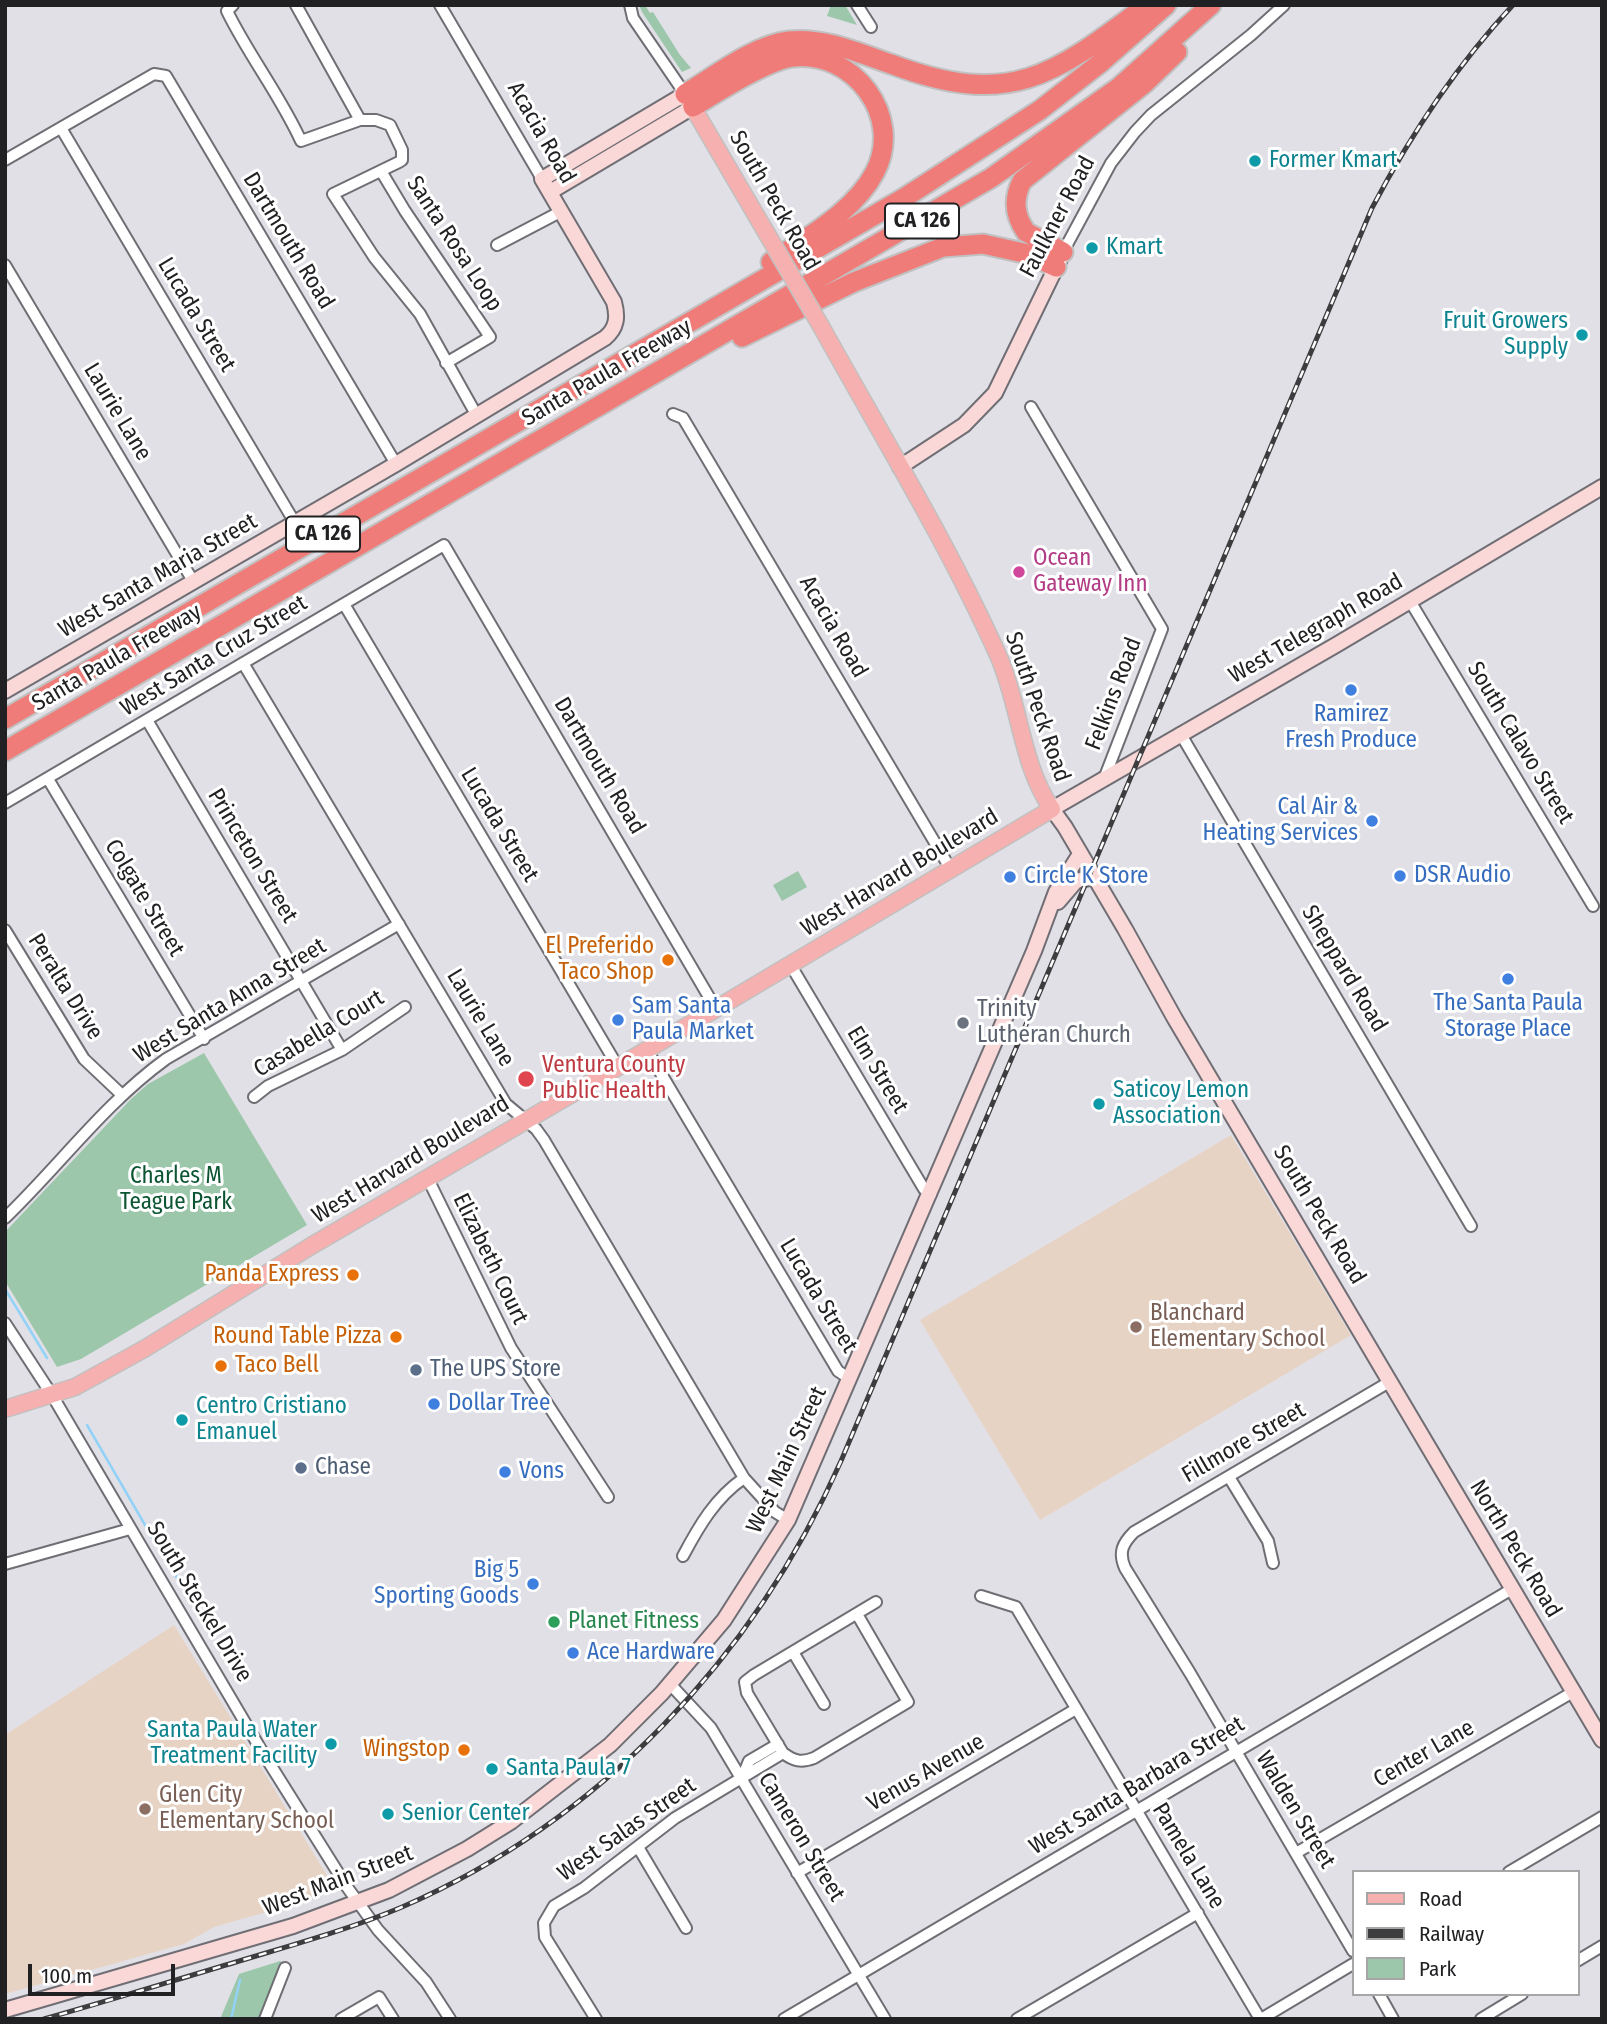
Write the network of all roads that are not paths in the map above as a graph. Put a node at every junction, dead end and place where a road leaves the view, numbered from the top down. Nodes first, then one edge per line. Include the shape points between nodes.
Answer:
1 (296, 5) edge
2 (440, 5) edge
3 (630, 5) edge
4 (857, 5) edge
5 (1147, 5) edge
6 (1166, 5) edge
7 (1211, 5) edge
8 (1220, 5) edge
9 (1284, 5) edge
10 (230, 8) edge
11 (871, 27) dead end
12 (689, 101) junction
13 (360, 120) junction
14 (61, 128) junction
15 (5, 160) edge
16 (382, 171) junction
17 (542, 179) junction
18 (550, 192) junction
19 (560, 212) junction
20 (497, 245) dead end
21 (1060, 259) junction
22 (5, 265) edge
23 (585, 349) joint
24 (641, 351) junction
25 (446, 363) junction
26 (609, 402) junction
27 (1031, 408) dead end
28 (673, 414) dead end
29 (477, 416) junction
30 (396, 464) junction
31 (900, 467) junction
32 (1602, 487) edge
33 (295, 523) junction
34 (444, 545) joint
35 (193, 581) junction
36 (1410, 601) junction
37 (344, 604) junction
38 (243, 663) junction
39 (5, 691) edge
40 (5, 719) edge
41 (147, 720) junction
42 (1180, 733) junction
43 (5, 751) edge
44 (48, 779) junction
45 (1104, 779) junction
46 (5, 803) edge
47 (1052, 809) junction
48 (1080, 854) junction
49 (950, 868) junction
50 (1094, 877) junction
51 (1593, 906) dead end
52 (1045, 920) junction
53 (399, 925) junction
54 (5, 930) edge
55 (790, 964) junction
56 (302, 982) junction
57 (405, 1007) dead end
58 (716, 1009) junction
59 (204, 1039) junction
60 (342, 1050) junction
61 (647, 1050) junction
62 (618, 1067) junction
63 (121, 1094) junction
64 (254, 1097) dead end
65 (525, 1120) junction
66 (428, 1179) junction
67 (931, 1194) junction
68 (5, 1217) edge
69 (1471, 1226) dead end
70 (5, 1323) edge
71 (849, 1379) junction
72 (1391, 1381) junction
73 (52, 1395) junction
74 (5, 1409) edge
75 (1229, 1477) junction
76 (744, 1478) junction
77 (608, 1497) dead end
78 (788, 1520) junction
79 (130, 1529) junction
80 (1123, 1545) joint
81 (683, 1556) dead end
82 (1273, 1563) dead end
83 (5, 1564) edge
84 (1512, 1589) junction
85 (981, 1596) dead end
86 (876, 1602) dead end
87 (857, 1614) junction
88 (793, 1652) junction
89 (670, 1684) junction
90 (1573, 1692) junction
91 (824, 1704) dead end
92 (1076, 1709) junction
93 (1602, 1740) edge
94 (781, 1748) junction
95 (1235, 1752) junction
96 (742, 1778) junction
97 (1136, 1811) junction
98 (1602, 1817) edge
99 (638, 1847) junction
100 (1296, 1853) junction
101 (1513, 1870) edge
102 (797, 1872) junction
103 (359, 1901) junction
104 (1198, 1913) junction
105 (686, 1928) dead end
106 (1602, 1946) edge
107 (1352, 1949) edge
108 (1579, 1960) edge
109 (1352, 1966) edge
110 (285, 1968) dead end
111 (858, 1975) junction
112 (1380, 1996) edge
113 (1519, 1996) edge
114 (5, 2010) edge
115 (265, 2019) edge
116 (341, 2019) edge
117 (393, 2019) edge
118 (450, 2019) edge
119 (596, 2019) edge
120 (784, 2019) edge
121 (885, 2019) edge
122 (1017, 2019) edge
123 (1260, 2019) edge
124 (1392, 2019) edge
125 (1481, 2019) edge

1 - 13 street
2 - 17 street, Acacia Road
3 - 12 street, South Peck Road
4 - 11 street
5 - 12 highway via 1052,71 1004,84 979,86 941,80 862,53 799,40 769,46
6 - 24 highway, Santa Paula Freeway / CA 126 via 1040,110 974,154
7 - 26 highway, Santa Paula Freeway / CA 126 via 1118,88 991,178
8 - 21 highway via 1145,83 1022,181 1016,209 1022,227
9 - 21 street, Faulkner Road via 1135,132 1111,163
10 - 13 street via 238,33 286,108 301,141
12 - 17 street
12 - 18 street
12 - 24 highway via 776,61 826,60 852,73 871,95 882,145 865,188 829,222
12 - 31 main road, South Peck Road, bridge
13 - 16 street via 390,125 402,150 402,160
14 - 15 street
14 - 30 street, Dartmouth Road via 153,74 166,76
14 - 33 street, Lucada Street
16 - 25 street, Santa Rosa Loop via 490,337
16 - 25 street, Santa Rosa Loop via 333,194 374,257 420,314
17 - 18 street, Acacia Road
18 - 19 street, Acacia Road
19 - 20 street
19 - 23 street, Acacia Road via 616,311 610,333
21 - 26 highway via 983,244 927,251
21 - 31 street, Faulkner Road via 995,393 964,425
22 - 35 street, Laurie Lane
23 - 29 street, West Santa Maria Street
24 - 40 highway, Santa Paula Freeway / CA 126
25 - 29 street, Santa Rosa Loop
26 - 43 highway, Santa Paula Freeway / CA 126
27 - 45 street, Felkins Road via 1162,629
28 - 49 street, Acacia Road via 683,418
29 - 30 street, West Santa Maria Street
30 - 33 street, West Santa Maria Street
31 - 47 main road, South Peck Road via 958,570 998,655 1039,791
32 - 36 street, West Telegraph Road
33 - 35 street, West Santa Maria Street
34 - 37 street, West Santa Cruz Street
34 - 58 street, Dartmouth Road
35 - 39 street, West Santa Maria Street
36 - 42 street, West Telegraph Road
36 - 51 street, South Calavo Street
37 - 38 street, West Santa Cruz Street
37 - 62 street, Lucada Street
38 - 41 street, West Santa Cruz Street
38 - 53 street, Laurie Lane
41 - 44 street, West Santa Cruz Street
41 - 56 street, Princeton Street
42 - 45 street, West Telegraph Road
42 - 69 street, Sheppard Road
44 - 46 street, West Santa Cruz Street
44 - 59 street, Colgate Street
45 - 47 street, West Telegraph Road
47 - 48 street, South Peck Road
47 - 49 main road, West Harvard Boulevard
48 - 50 street, South Peck Road
48 - 52 street, West Main Street
49 - 55 main road, West Harvard Boulevard
50 - 52 street via 1076,881
50 - 72 street, South Peck Road
52 - 67 street, West Main Street
53 - 56 street, West Santa Anna Street
53 - 65 street, Laurie Lane via 506,1104
54 - 63 street, Peralta Drive via 84,1059
55 - 58 main road, West Harvard Boulevard
55 - 67 street, Elm Street
56 - 59 street, West Santa Anna Street
56 - 60 street, Princeton Street
57 - 60 street, Casabella Court
58 - 61 main road, West Harvard Boulevard
59 - 63 street, West Santa Anna Street via 166,1059
60 - 64 street, Casabella Court
61 - 62 main road, West Harvard Boulevard
61 - 71 street, Lucada Street via 838,1371
62 - 65 main road, West Harvard Boulevard
63 - 68 street, West Santa Anna Street
65 - 66 main road, West Harvard Boulevard
65 - 76 street, Laurie Lane via 544,1140
66 - 73 main road, West Harvard Boulevard via 133,1355
66 - 77 street, Elizabeth Court via 511,1348
67 - 71 street, West Main Street
70 - 73 street, South Steckel Drive
71 - 78 street, West Main Street
72 - 75 street, Fillmore Street
72 - 84 street, North Peck Road
73 - 74 main road, West Harvard Boulevard
73 - 79 street, South Steckel Drive
75 - 80 street, Fillmore Street via 1134,1532
75 - 82 street via 1268,1541
76 - 78 street, Laurie Lane
76 - 81 street via 701,1522
78 - 89 street, West Main Street via 724,1620
79 - 83 street
79 - 103 street, South Steckel Drive via 263,1753
80 - 95 street, Walden Street via 1125,1567
84 - 90 street, North Peck Road
84 - 95 street, West Santa Barbara Street
85 - 92 street, Pamela Lane via 1016,1607
86 - 87 street
87 - 88 street
87 - 94 street via 908,1702 814,1758 791,1759
88 - 91 street
88 - 94 street via 745,1682 747,1693
89 - 96 street, Cameron Street via 711,1728
89 - 103 street, West Main Street via 610,1745 512,1821 433,1867
90 - 93 street, North Peck Road
90 - 100 street, Center Lane
92 - 97 street, Pamela Lane
92 - 102 street, Venus Avenue
94 - 96 street, West Salas Street via 749,1761
95 - 97 street, West Santa Barbara Street
95 - 100 street, Walden Street
96 - 99 street, West Salas Street via 675,1818
96 - 102 street, Cameron Street
97 - 104 street, Pamela Lane
97 - 111 street, West Santa Barbara Street
98 - 101 street
99 - 105 street
99 - 119 street, West Salas Street via 554,1906 544,1923 547,1940
100 - 107 street, Walden Street
102 - 111 street, Cameron Street
103 - 114 street, West Main Street via 293,1926
103 - 118 street, South Steckel Drive via 378,1930 426,1982
104 - 122 street
104 - 123 street, Pamela Lane
106 - 108 street
109 - 123 street
110 - 115 street
111 - 120 street, West Santa Barbara Street
111 - 121 street, Cameron Street
112 - 124 street
113 - 125 street
116 - 117 street via 379,1997

